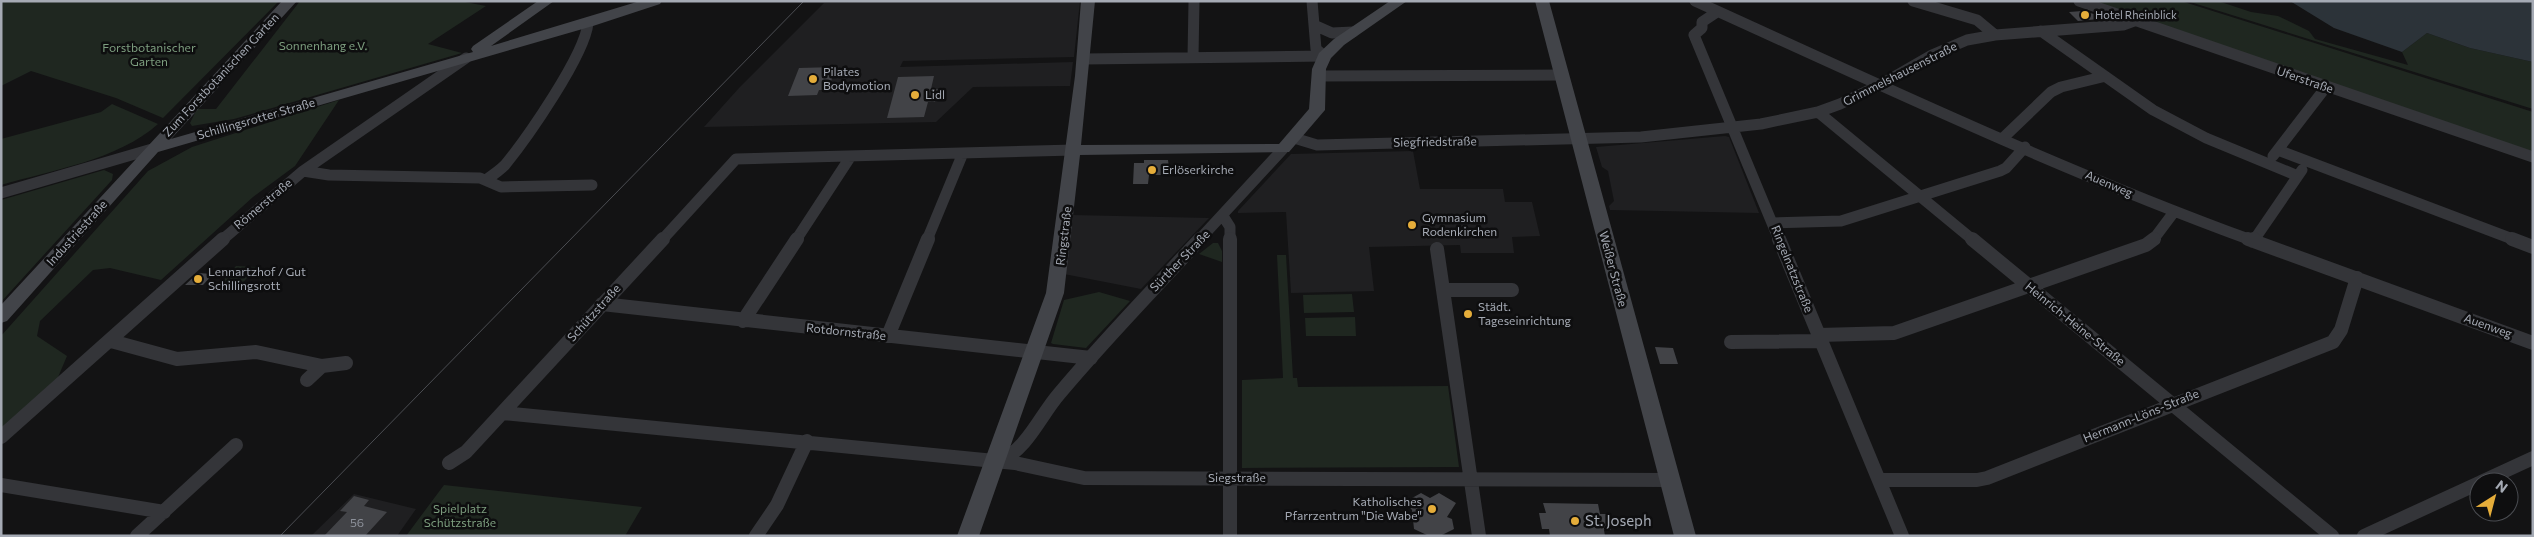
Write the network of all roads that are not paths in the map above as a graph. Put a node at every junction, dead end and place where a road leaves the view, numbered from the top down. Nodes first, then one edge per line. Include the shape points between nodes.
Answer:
1 (290, 1) edge
2 (548, 1) edge
3 (655, 1) edge
4 (1088, 1) edge
5 (1194, 1) edge
6 (1312, 1) edge
7 (1400, 1) edge
8 (1542, 1) edge
9 (1694, 1) edge
10 (1913, 1) edge
11 (2078, 1) edge
12 (1716, 12) junction
13 (2134, 21) junction
14 (588, 23) junction
15 (514, 24) junction
16 (1314, 25) junction
17 (2041, 31) junction
18 (1353, 32) junction
19 (1995, 35) junction
20 (533, 39) junction
21 (1324, 56) junction
22 (1193, 57) junction
23 (466, 58) junction
24 (1084, 59) junction
25 (429, 75) junction
26 (1561, 75) junction
27 (1319, 76) junction
28 (2102, 76) junction
29 (1880, 85) junction
30 (2326, 87) junction
31 (1818, 112) junction
32 (178, 123) junction
33 (1734, 128) junction
34 (208, 134) junction
35 (1294, 138) junction
36 (2003, 138) junction
37 (1577, 139) junction
38 (2025, 147) junction
39 (152, 149) junction
40 (1283, 149) junction
41 (1074, 150) junction
42 (2278, 150) junction
43 (963, 153) junction
44 (850, 156) junction
45 (2533, 157) edge
46 (2308, 162) junction
47 (2267, 164) junction
48 (304, 171) junction
49 (2298, 176) junction
50 (487, 179) junction
51 (592, 186) dead end
52 (1, 192) edge
53 (1920, 196) junction
54 (2174, 212) junction
55 (1223, 216) junction
56 (1773, 222) junction
57 (2253, 241) junction
58 (2533, 246) edge
59 (1437, 249) dead end
60 (2357, 278) junction
61 (2028, 286) junction
62 (1444, 290) junction
63 (1512, 290) dead end
64 (602, 304) junction
65 (1, 317) edge
66 (743, 321) junction
67 (888, 336) junction
68 (1820, 338) junction
69 (110, 341) junction
70 (1731, 342) dead end
71 (2533, 343) edge
72 (1036, 351) junction
73 (1091, 358) junction
74 (346, 363) dead end
75 (322, 366) junction
76 (307, 380) dead end
77 (2172, 403) junction
78 (503, 413) junction
79 (1, 437) edge
80 (807, 441) junction
81 (236, 445) dead end
82 (2533, 458) edge
83 (996, 462) junction
84 (449, 463) dead end
85 (2502, 472) edge
86 (1229, 478) junction
87 (1471, 480) junction
88 (1670, 480) junction
89 (1878, 480) junction
90 (1, 485) edge
91 (2469, 487) edge
92 (164, 512) junction
93 (759, 532) edge
94 (138, 536) edge
95 (968, 536) edge
96 (1230, 536) edge
97 (1479, 536) edge
98 (1685, 536) edge
99 (1902, 536) edge
100 (2332, 536) edge
101 (2364, 536) edge

1 - 32 street, Zum Forstbotanischen Garten
2 - 15 street
3 - 14 street, Schillingsrotter Straße
4 - 24 street, Ringstraße
5 - 22 street
6 - 16 street
7 - 18 street
8 - 26 street, Weißer Straße
9 - 12 street, Auenweg
10 - 19 street via 1977,20
11 - 13 street, Uferstraße
12 - 29 street, Auenweg
12 - 33 street, Ringelnatzstraße via 1702,22 1702,28 1694,35
13 - 17 street, Grimmelshausenstraße
13 - 30 street, Uferstraße
14 - 20 street, Schillingsrotter Straße
14 - 50 street via 587,34 557,91 504,166
15 - 20 street via 516,34
15 - 23 street
16 - 18 street via 1330,34
16 - 21 street via 1316,49
17 - 19 street, Grimmelshausenstraße
17 - 28 street
18 - 21 street
19 - 29 street, Grimmelshausenstraße via 1950,46
20 - 23 street, Schillingsrotter Straße
21 - 22 street
21 - 27 street, Sürther Straße
22 - 24 street
23 - 25 street, Schillingsrotter Straße
24 - 41 street, Ringstraße
25 - 34 street, Schillingsrotter Straße
25 - 48 street, Römerstraße
26 - 27 street
26 - 37 street, Weißer Straße
27 - 35 street, Sürther Straße via 1317,110
28 - 36 street via 2051,92
28 - 47 street via 2168,118
29 - 31 street, Grimmelshausenstraße
29 - 36 street, Auenweg
30 - 42 street
30 - 45 street, Uferstraße
31 - 33 street, Grimmelshausenstraße
31 - 53 street, Heinrich-Heine-Straße
32 - 34 street
32 - 39 street, Zum Forstbotanischen Garten
33 - 37 street, Grimmelshausenstraße via 1642,137
33 - 56 street, Ringelnatzstraße
34 - 39 street, Schillingsrotter Straße
35 - 37 street, Siegfriedstraße via 1317,145
35 - 40 street, Sürther Straße
36 - 38 street, Auenweg
37 - 88 street, Weißer Straße
38 - 53 street via 2000,172
38 - 54 street, Auenweg
39 - 52 street, Schillingsrotter Straße
39 - 65 street, Industriestraße
40 - 41 street
40 - 55 street, Sürther Straße
41 - 43 street
41 - 72 street, Ringstraße via 1059,274
42 - 46 street
42 - 47 street
43 - 44 street
43 - 67 street
44 - 64 street, Schützstraße via 736,159
44 - 66 street
46 - 49 street
46 - 58 street
47 - 49 street
48 - 50 street via 329,175
48 - 69 street, Römerstraße via 226,236
49 - 57 street
50 - 51 street via 501,187 580,180
53 - 56 street via 1841,221
53 - 61 street, Heinrich-Heine-Straße
54 - 57 street, Auenweg
54 - 61 street via 2146,245
55 - 73 street, Sürther Straße
55 - 86 street via 1230,227
56 - 68 street, Ringelnatzstraße
57 - 60 street, Auenweg
59 - 62 street
60 - 71 street, Auenweg
60 - 77 street, Hermann-Löns-Straße via 2341,330 2333,342
61 - 68 street via 1894,333
61 - 77 street, Heinrich-Heine-Straße
62 - 63 street
62 - 87 street
64 - 66 street, Rotdornstraße
64 - 78 street, Schützstraße
66 - 67 street, Rotdornstraße
67 - 72 street, Rotdornstraße
68 - 70 street
68 - 89 street, Ringelnatzstraße
69 - 75 street via 177,358 256,352
69 - 79 street, Römerstraße
72 - 73 street, Rotdornstraße
72 - 83 street, Ringstraße
73 - 83 street, Sürther Straße via 1047,408 1017,452 1010,459
74 - 75 street
75 - 76 street
77 - 89 street, Hermann-Löns-Straße via 1986,478
77 - 100 street, Heinrich-Heine-Straße
78 - 80 street, Siegstraße
78 - 84 street, Schützstraße via 466,452
80 - 83 street, Siegstraße
80 - 93 street via 777,506
81 - 92 street
82 - 85 street
83 - 86 street, Siegstraße via 1084,478
83 - 95 street
86 - 87 street, Siegstraße
86 - 96 street
87 - 88 street, Siegstraße
87 - 97 street
88 - 98 street, Weißer Straße
89 - 99 street, Ringelnatzstraße
90 - 92 street
91 - 101 street
92 - 94 street

